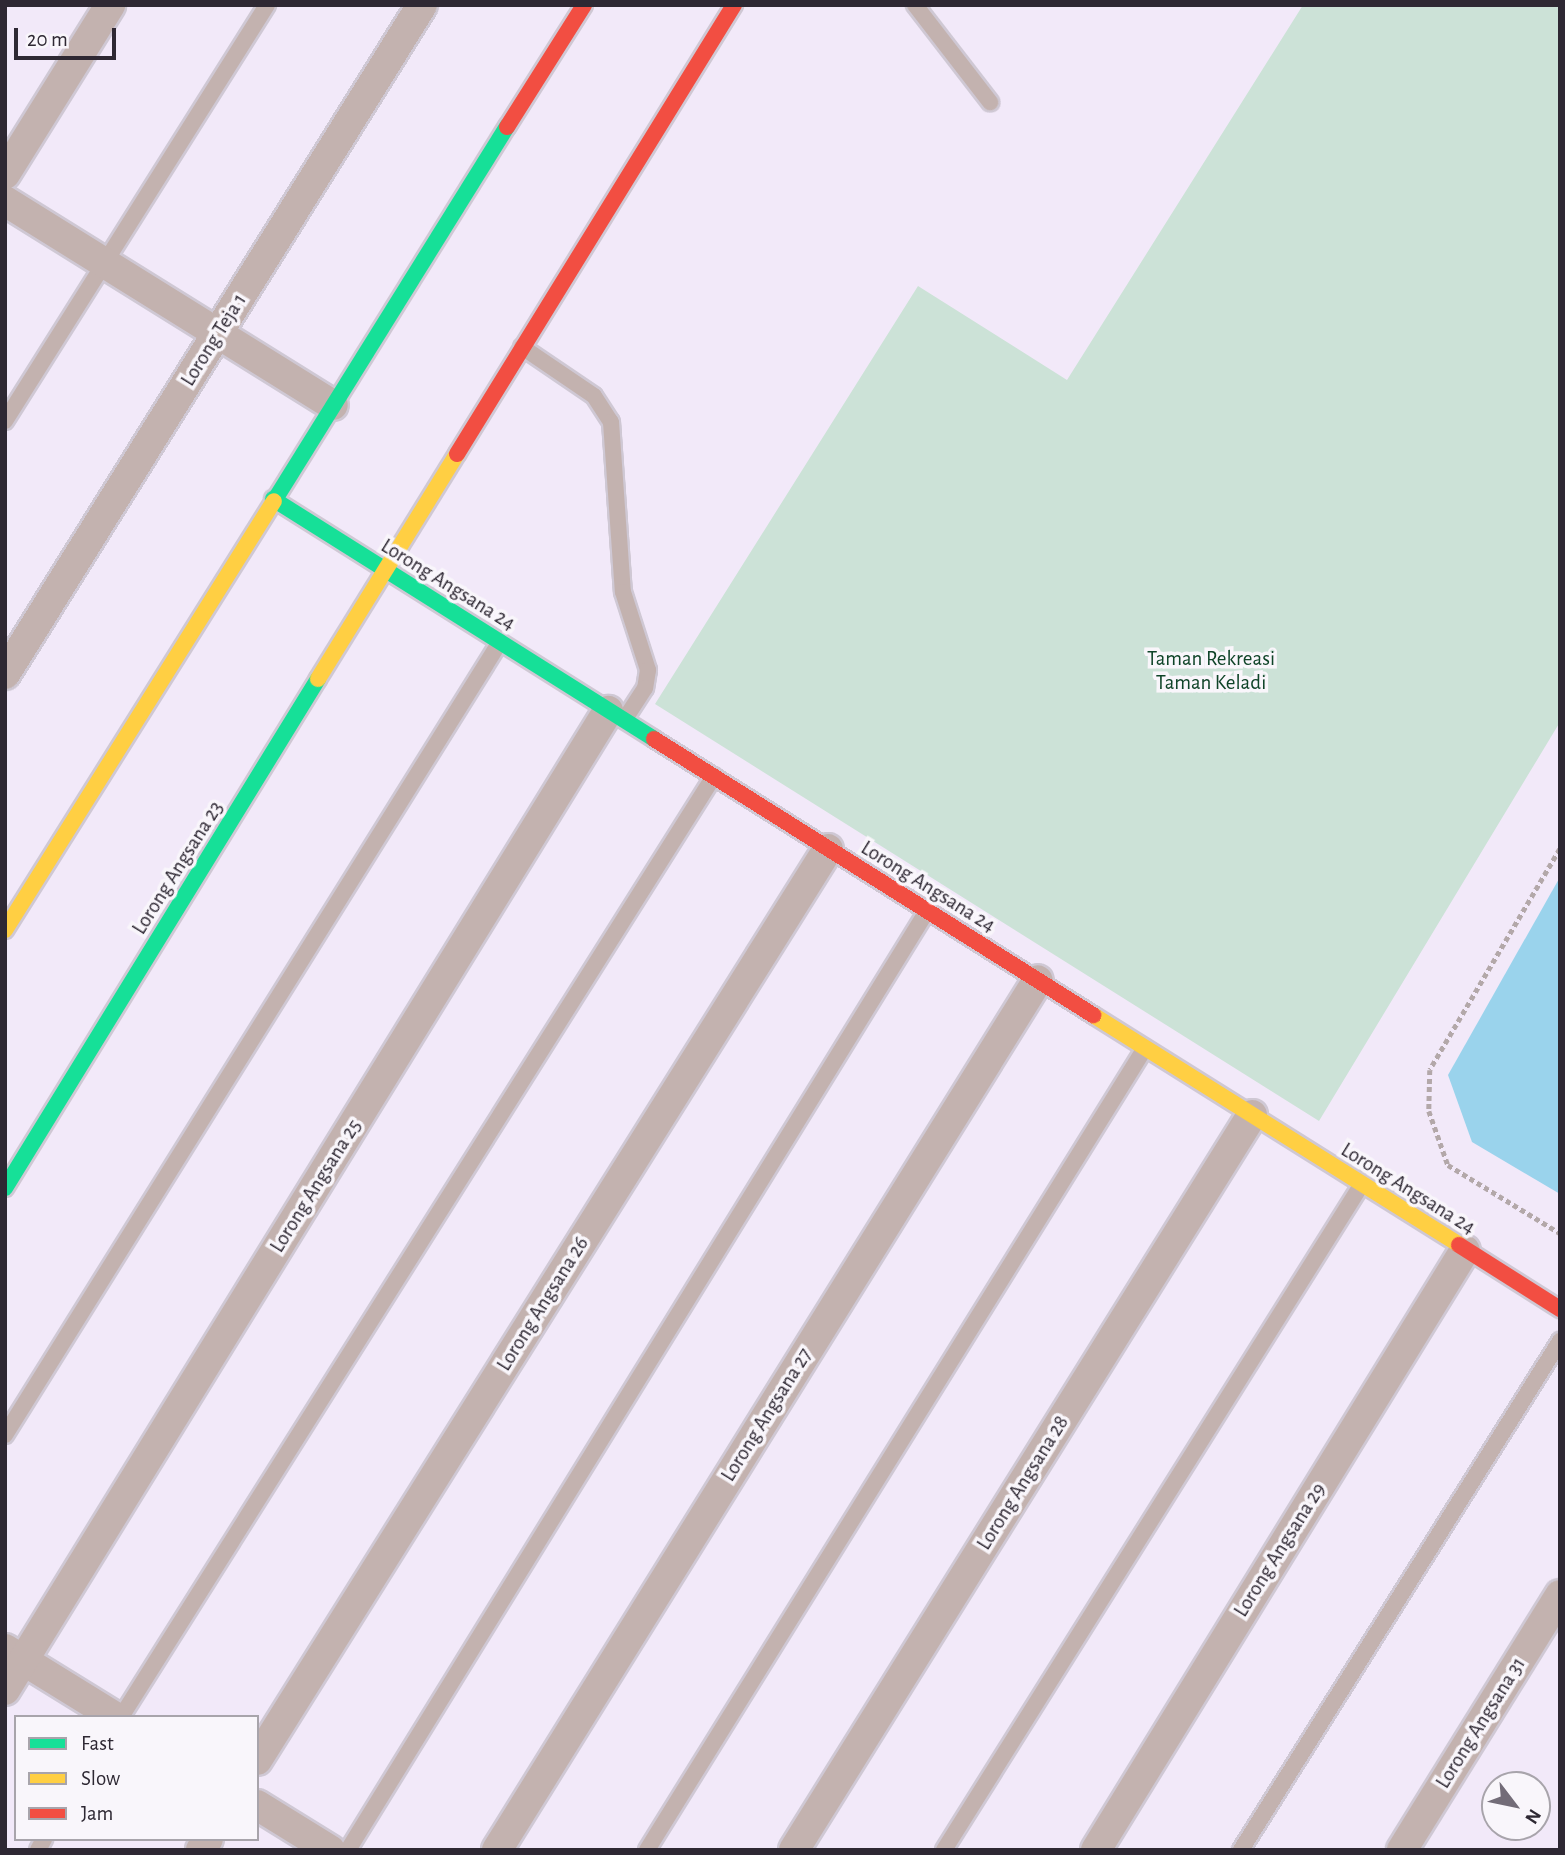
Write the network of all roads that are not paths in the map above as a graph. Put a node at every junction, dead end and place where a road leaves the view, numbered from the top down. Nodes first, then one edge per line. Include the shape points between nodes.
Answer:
1 (110, 5) edge
2 (267, 5) edge
3 (422, 5) edge
4 (584, 5) edge
5 (734, 5) edge
6 (915, 5) edge
7 (990, 102) dead end
8 (5, 174) edge
9 (5, 201) edge
10 (105, 263) junction
11 (218, 333) junction
12 (522, 347) junction
13 (333, 405) junction
14 (5, 421) edge
15 (274, 499) junction
16 (386, 570) junction
17 (500, 642) junction
18 (5, 674) edge
19 (616, 716) junction
20 (714, 776) junction
21 (828, 849) junction
22 (927, 911) junction
23 (5, 930) edge
24 (1038, 980) junction
25 (1145, 1048) junction
26 (1252, 1115) junction
27 (1362, 1184) junction
28 (5, 1188) edge
29 (1465, 1250) junction
30 (1560, 1309) edge
31 (1560, 1341) edge
32 (5, 1435) edge
33 (1560, 1595) edge
34 (14, 1655) edge
35 (5, 1690) edge
36 (112, 1715) edge
37 (122, 1715) edge
38 (259, 1757) edge
39 (259, 1806) edge
40 (1408, 1848) edge
41 (330, 1850) edge
42 (348, 1850) edge
43 (496, 1850) edge
44 (647, 1850) edge
45 (794, 1850) edge
46 (944, 1850) edge
47 (1096, 1850) edge
48 (1241, 1850) edge

1 - 8 street
2 - 10 lane
3 - 11 street, Lorong Teja 1
4 - 13 street
5 - 12 street, Lorong Angsana 23
6 - 7 lane
9 - 10 street
10 - 11 street
10 - 14 lane
11 - 13 street
11 - 18 street, Lorong Teja 1
12 - 16 street, Lorong Angsana 23
12 - 19 lane via 594,396 611,422 623,592 648,670 645,688
13 - 15 street
15 - 16 street, Lorong Angsana 24
15 - 23 street
16 - 17 street, Lorong Angsana 24
16 - 28 street, Lorong Angsana 23
17 - 19 street, Lorong Angsana 24
17 - 32 lane
19 - 20 street, Lorong Angsana 24
19 - 34 street, Lorong Angsana 25
20 - 21 street, Lorong Angsana 24
20 - 37 lane
21 - 22 street, Lorong Angsana 24
21 - 38 street, Lorong Angsana 26
22 - 24 street, Lorong Angsana 24
22 - 42 lane
24 - 25 street, Lorong Angsana 24
24 - 43 street, Lorong Angsana 27
25 - 26 street, Lorong Angsana 24
25 - 44 lane
26 - 27 street, Lorong Angsana 24
26 - 45 street, Lorong Angsana 28
27 - 29 street, Lorong Angsana 24
27 - 46 lane
29 - 30 street, Lorong Angsana 24
29 - 47 street, Lorong Angsana 29
31 - 48 lane
33 - 40 street, Lorong Angsana 31
34 - 35 street, Lorong Angsana 25
34 - 36 street
39 - 41 street

